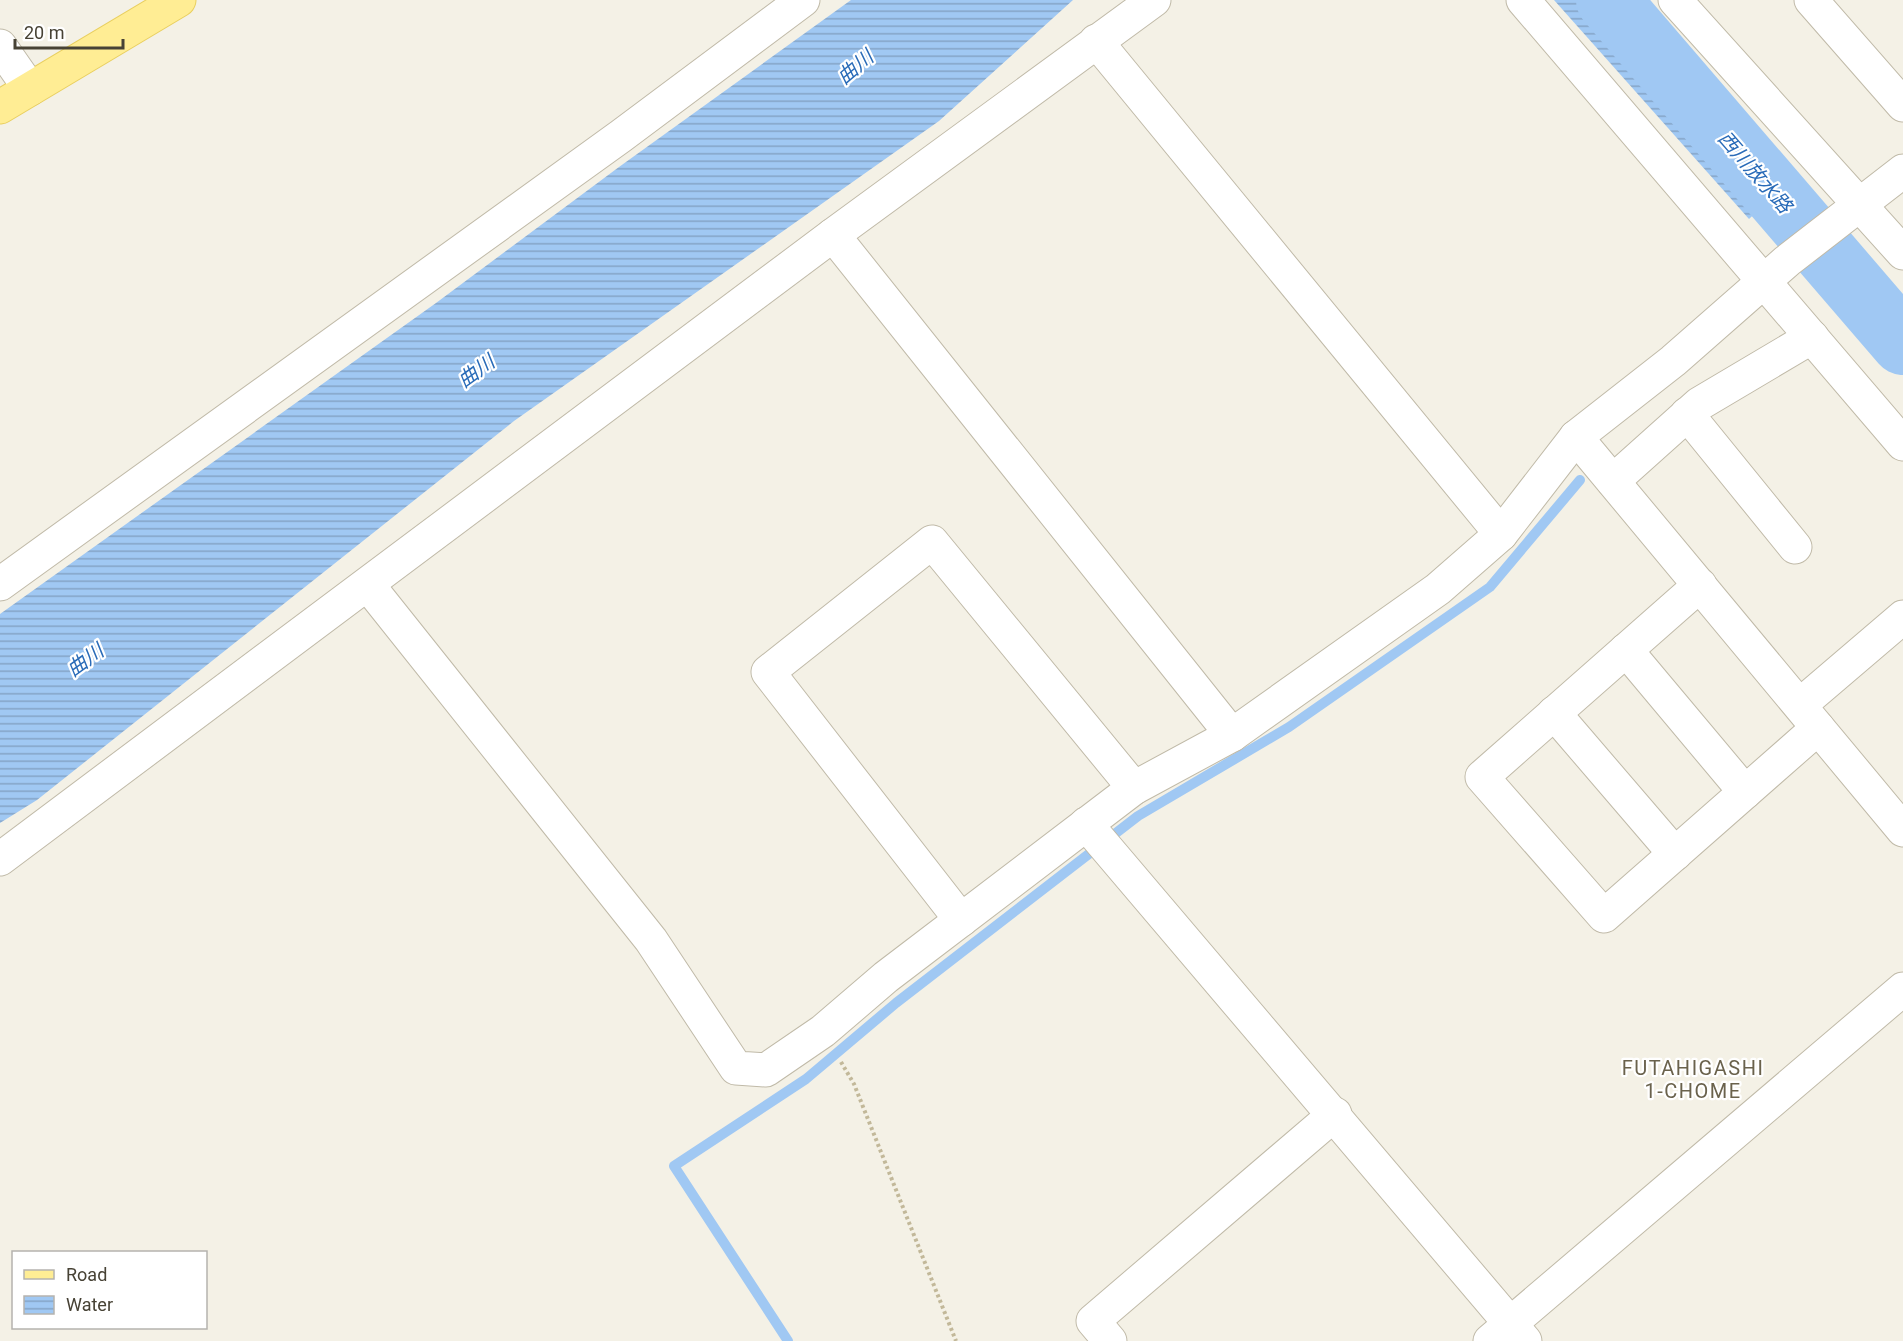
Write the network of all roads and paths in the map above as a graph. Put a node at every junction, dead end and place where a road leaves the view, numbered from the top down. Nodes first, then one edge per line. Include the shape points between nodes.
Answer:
1 (179, 0) edge
2 (803, 0) edge
3 (1154, 0) edge
4 (1523, 0) edge
5 (1675, 0) edge
6 (1813, 0) edge
7 (1096, 41) junction
8 (0, 46) edge
9 (30, 89) junction
10 (1903, 105) edge
11 (0, 107) edge
12 (1903, 171) edge
13 (1853, 209) junction
14 (833, 236) junction
15 (1903, 254) edge
16 (1776, 272) junction
17 (1812, 337) junction
18 (1687, 414) junction
19 (1576, 437) junction
20 (1903, 444) edge
21 (1613, 481) junction
22 (1501, 534) junction
23 (1795, 547) dead end
24 (0, 584) edge
25 (368, 585) junction
26 (1700, 585) junction
27 (1903, 617) edge
28 (1626, 650) junction
29 (1554, 713) junction
30 (1809, 716) junction
31 (1232, 735) junction
32 (1134, 788) junction
33 (1745, 792) junction
34 (1086, 824) junction
35 (1903, 830) edge
36 (1675, 854) junction
37 (1, 856) edge
38 (961, 920) junction
39 (1903, 989) edge
40 (823, 1031) junction
41 (1335, 1114) junction
42 (1509, 1335) edge
43 (957, 1341) edge
44 (1110, 1341) edge

1 - 9 main road
2 - 24 street
3 - 7 street
4 - 16 street
5 - 13 street
6 - 10 street
7 - 14 street
7 - 22 street
8 - 9 street
9 - 11 main road
12 - 13 street
13 - 15 street
13 - 16 street
14 - 25 street
14 - 31 street
16 - 17 street
16 - 19 street via 1673,361
17 - 18 street
17 - 20 street
18 - 21 street
18 - 23 street
19 - 21 street
19 - 22 street
21 - 26 street
22 - 31 street via 1438,589
25 - 37 street
25 - 40 street via 651,940 736,1068 766,1070
26 - 28 street
26 - 30 street
27 - 30 street
28 - 29 street
28 - 33 street
29 - 36 street
29 - 36 street via 1482,777 1604,916
30 - 33 street
30 - 35 street
31 - 32 street
32 - 34 street
32 - 38 street via 932,542 768,672
33 - 36 street
34 - 38 street
34 - 41 street
38 - 40 street
39 - 42 street
40 - 43 path via 854,1084
41 - 42 street
41 - 44 street via 1093,1321

